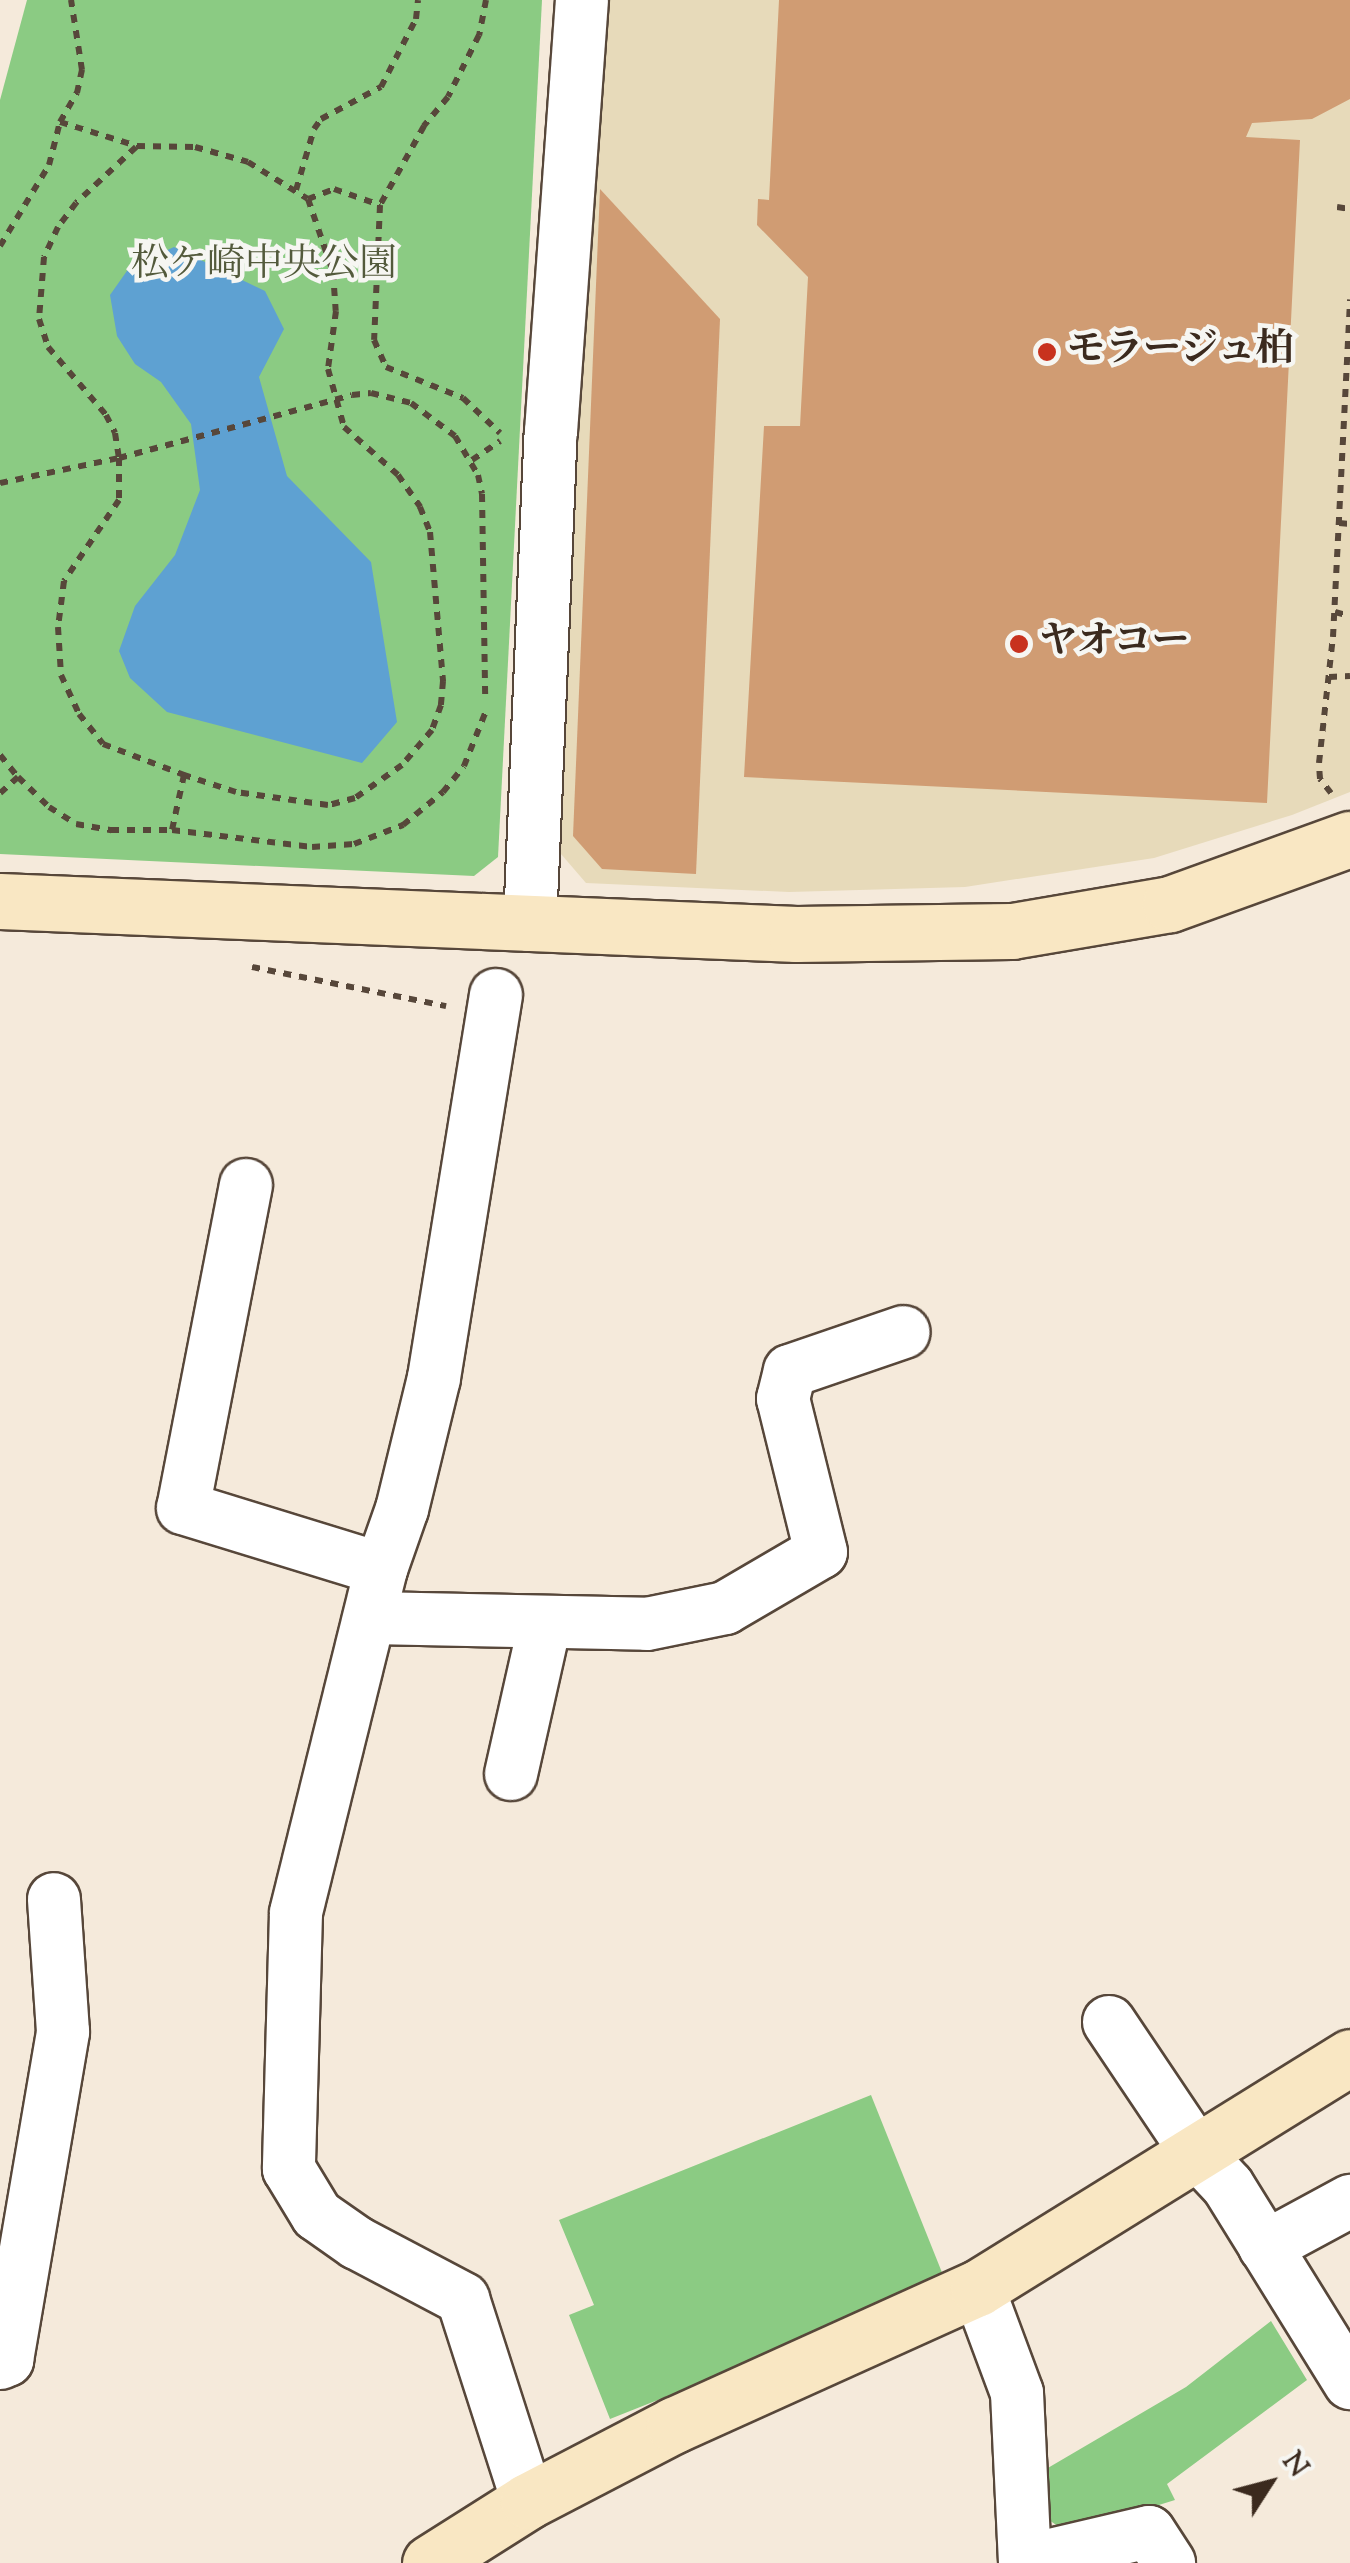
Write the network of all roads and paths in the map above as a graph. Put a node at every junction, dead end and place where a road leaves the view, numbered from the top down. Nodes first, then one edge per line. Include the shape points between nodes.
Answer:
1 (71, 0) edge
2 (418, 0) edge
3 (486, 0) edge
4 (582, 0) edge
5 (60, 122) junction
6 (137, 146) junction
7 (296, 190) junction
8 (308, 199) junction
9 (380, 205) junction
10 (1337, 207) dead end
11 (1350, 209) edge
12 (0, 246) edge
13 (1350, 299) edge
14 (1348, 344) edge
15 (1347, 392) edge
16 (337, 400) junction
17 (504, 438) junction
18 (514, 448) dead end
19 (118, 458) junction
20 (472, 460) junction
21 (0, 482) edge
22 (1346, 486) edge
23 (1339, 522) junction
24 (1350, 524) edge
25 (1335, 612) junction
26 (1350, 616) edge
27 (1350, 676) edge
28 (1329, 677) junction
29 (0, 755) edge
30 (184, 775) junction
31 (18, 777) junction
32 (0, 793) edge
33 (1341, 817) edge
34 (172, 830) junction
35 (0, 901) edge
36 (530, 925) junction
37 (258, 968) dead end
38 (477, 1002) joint
39 (246, 1185) dead end
40 (904, 1332) dead end
41 (377, 1593) junction
42 (546, 1623) junction
43 (511, 1774) dead end
44 (54, 1899) dead end
45 (1109, 2022) dead end
46 (1350, 2057) edge
47 (1197, 2153) junction
48 (1350, 2201) edge
49 (1265, 2247) junction
50 (978, 2288) junction
51 (0, 2363) edge
52 (1350, 2382) edge
53 (528, 2501) junction
54 (1025, 2562) edge
55 (430, 2563) edge
56 (1169, 2563) edge

1 - 5 path via 82,70
2 - 7 path via 416,18 381,87 314,128
3 - 9 path via 480,35 456,82
4 - 36 street via 552,432
5 - 6 path
5 - 12 path via 49,164
6 - 7 path via 194,146 248,162
6 - 19 path via 58,227 44,257 38,297 48,347 106,415
7 - 8 path
8 - 9 path via 334,189
8 - 16 path via 333,272 336,312 328,368
9 - 17 path via 376,352 386,367 463,398
10 - 11 path
13 - 14 path
14 - 15 path
15 - 22 path
16 - 19 path
16 - 20 path via 370,393 411,402 446,426
16 - 30 path via 344,428 398,476 430,532 443,681 432,730 380,784 328,805 236,792
17 - 18 path
17 - 20 path
19 - 21 path
19 - 30 path via 119,500 64,581 61,674 78,714 103,744
20 - 34 path via 482,494 486,713 464,766 444,792 403,825 354,844 312,847
22 - 23 path
23 - 24 path
23 - 25 path
25 - 26 path
25 - 28 path
27 - 28 path
28 - 33 path via 1320,779
29 - 31 path
30 - 34 path
31 - 32 path
31 - 34 path via 76,824
33 - 36 street via 1170,904 1012,931 796,934
35 - 36 street
37 - 38 path
38 - 41 street via 434,1378
39 - 41 street via 183,1508
40 - 42 street via 790,1371 783,1399 821,1552 724,1608 646,1624
41 - 42 street
41 - 53 street via 296,1913 290,2169 317,2215 463,2299
42 - 43 street
44 - 51 street via 63,2032 8,2360
45 - 47 street
46 - 47 street
47 - 49 street via 1228,2186
47 - 50 street
48 - 49 street
49 - 52 street
50 - 53 street via 674,2425
50 - 54 street via 1017,2394
53 - 55 street
54 - 56 street via 1149,2532

